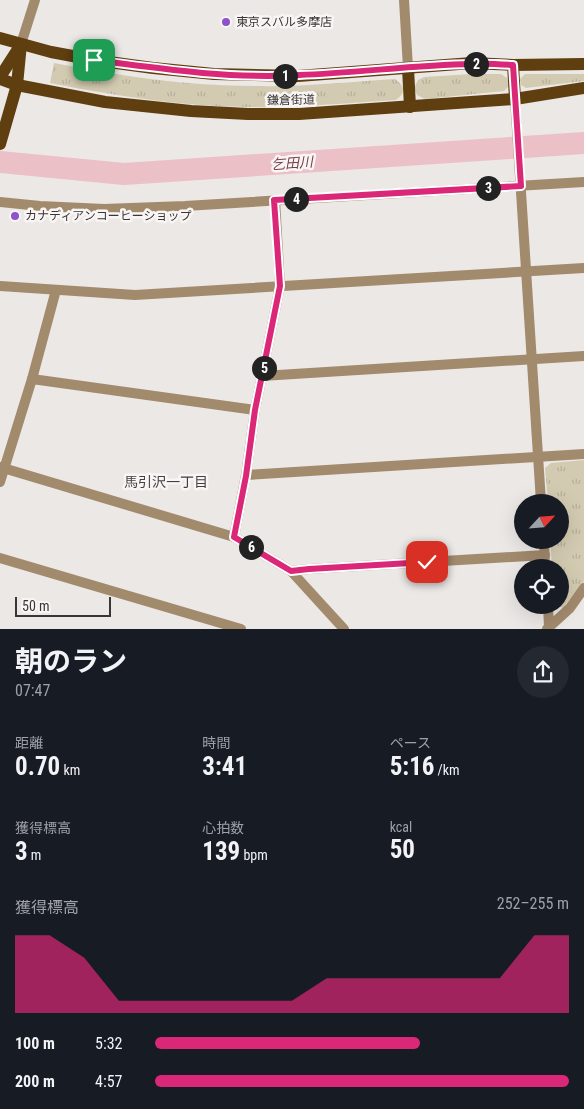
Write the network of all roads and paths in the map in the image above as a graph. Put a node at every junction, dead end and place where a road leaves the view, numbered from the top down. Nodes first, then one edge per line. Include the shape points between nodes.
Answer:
1 (35, 0) edge
2 (404, 0) edge
3 (0, 38) edge
4 (21, 44) junction
5 (584, 64) edge
6 (513, 65) junction
7 (408, 68) junction
8 (0, 78) edge
9 (17, 84) junction
10 (584, 88) edge
11 (515, 99) junction
12 (410, 107) junction
13 (2, 128) edge
14 (0, 144) edge
15 (584, 182) edge
16 (521, 186) junction
17 (274, 200) junction
18 (0, 202) edge
19 (584, 268) edge
20 (526, 271) junction
21 (0, 286) edge
22 (280, 286) junction
23 (56, 290) junction
24 (584, 356) edge
25 (532, 360) junction
26 (262, 376) junction
27 (32, 380) junction
28 (255, 410) junction
29 (584, 454) edge
30 (538, 457) junction
31 (2, 468) edge
32 (246, 476) junction
33 (0, 482) edge
34 (540, 494) edge
35 (234, 537) junction
36 (545, 549) edge
37 (545, 555) junction
38 (0, 558) edge
39 (545, 559) edge
40 (291, 571) junction
41 (584, 588) edge
42 (548, 614) edge
43 (548, 628) edge
44 (241, 629) edge
45 (344, 629) edge

1 - 4 street
2 - 7 street
3 - 4 main road, 鎌倉街道
4 - 7 main road, 鎌倉街道 via 94,60 214,74 298,76
4 - 8 main road
4 - 9 main road
5 - 6 main road, 鎌倉街道
6 - 7 main road, 鎌倉街道
6 - 11 main road
7 - 12 main road
8 - 9 main road, 鎌倉街道
9 - 12 main road, 鎌倉街道 via 106,102 191,112 299,114
9 - 13 main road
10 - 11 main road, 鎌倉街道
11 - 12 main road, 鎌倉街道
11 - 16 street
13 - 14 main road
15 - 16 street
16 - 17 street
16 - 20 street
17 - 18 street via 104,208
17 - 22 street
19 - 20 street
20 - 22 street
20 - 25 street
21 - 23 street
22 - 23 street via 134,295
22 - 26 street
23 - 27 street
24 - 25 street
25 - 26 street
25 - 30 street
26 - 28 street
27 - 28 street
27 - 31 street
28 - 32 street
29 - 30 street
30 - 32 street
30 - 34 street
31 - 33 street
31 - 35 street
32 - 35 street
35 - 40 street
36 - 37 street
37 - 39 street
37 - 40 street
38 - 44 street
40 - 45 street
41 - 43 street via 570,608
42 - 43 street

